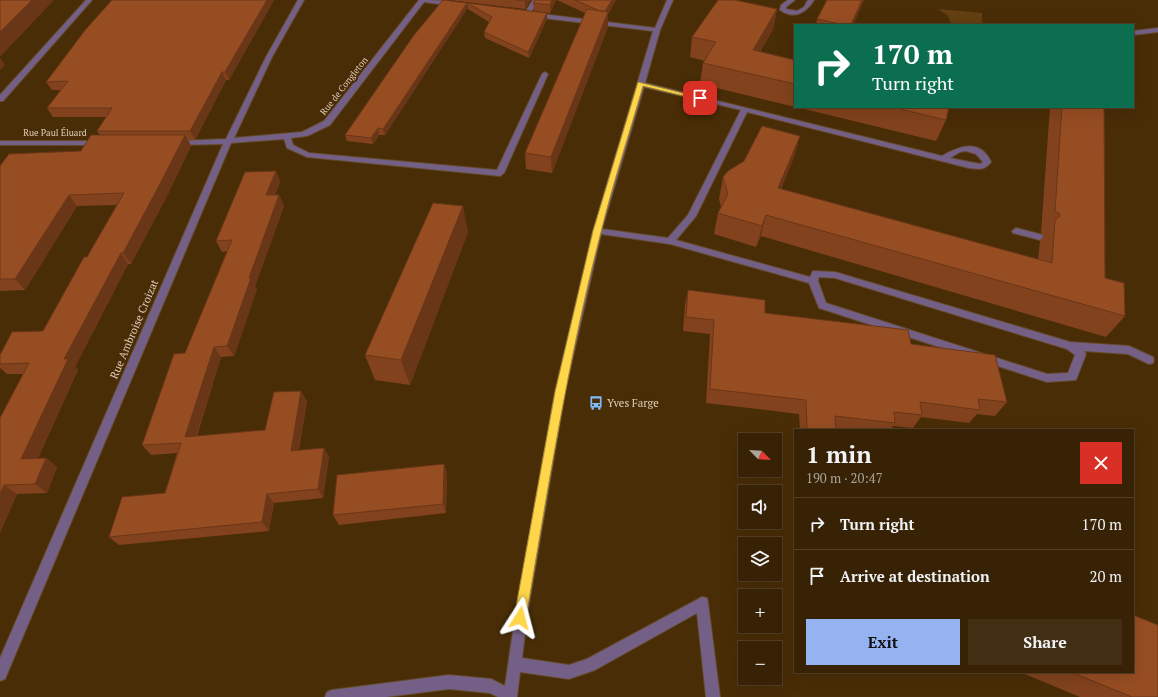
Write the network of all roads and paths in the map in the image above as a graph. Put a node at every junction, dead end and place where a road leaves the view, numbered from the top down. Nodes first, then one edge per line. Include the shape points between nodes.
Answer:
1 (88, 0) edge
2 (301, 0) edge
3 (422, 0) edge
4 (536, 0) edge
5 (670, 0) edge
6 (792, 0) edge
7 (811, 0) edge
8 (459, 5) edge
9 (520, 13) edge
10 (527, 14) junction
11 (657, 30) junction
12 (1158, 30) edge
13 (1134, 32) edge
14 (546, 74) dead end
15 (641, 84) junction
16 (0, 99) edge
17 (745, 109) junction
18 (287, 136) junction
19 (229, 140) junction
20 (0, 143) edge
21 (112, 143) edge
22 (168, 143) edge
23 (943, 158) junction
24 (597, 231) junction
25 (1016, 231) dead end
26 (1040, 237) dead end
27 (670, 242) junction
28 (813, 281) junction
29 (1070, 346) junction
30 (1149, 360) dead end
31 (514, 664) junction
32 (0, 674) edge
33 (510, 696) edge
34 (332, 697) edge
35 (713, 697) edge

1 - 16 street
2 - 19 street, Rue Ambroise Croizat via 269,57
3 - 8 street
3 - 18 street, Rue de Congleton via 327,123 304,134
4 - 10 street
5 - 11 street
6 - 7 street via 783,6 783,10 802,12
9 - 10 street
10 - 11 street
11 - 15 street
12 - 13 street
14 - 18 street via 500,173 306,154 290,146
15 - 17 street
15 - 24 street
17 - 23 street
17 - 27 street via 692,216
18 - 19 street, Rue de Congleton
19 - 22 street
19 - 32 street, Rue Ambroise Croizat
20 - 21 street, Rue Paul Éluard
23 - 23 street via 982,167 987,162 986,156 979,151 967,149 958,149
24 - 27 street
24 - 31 street via 560,392
25 - 26 street
27 - 28 street
28 - 29 street via 816,273 835,275
28 - 29 street via 822,305 1047,378 1072,377 1081,354
29 - 30 street via 1129,350
31 - 33 street
31 - 35 street via 569,672 590,665 702,603
33 - 34 street via 491,686 449,682

